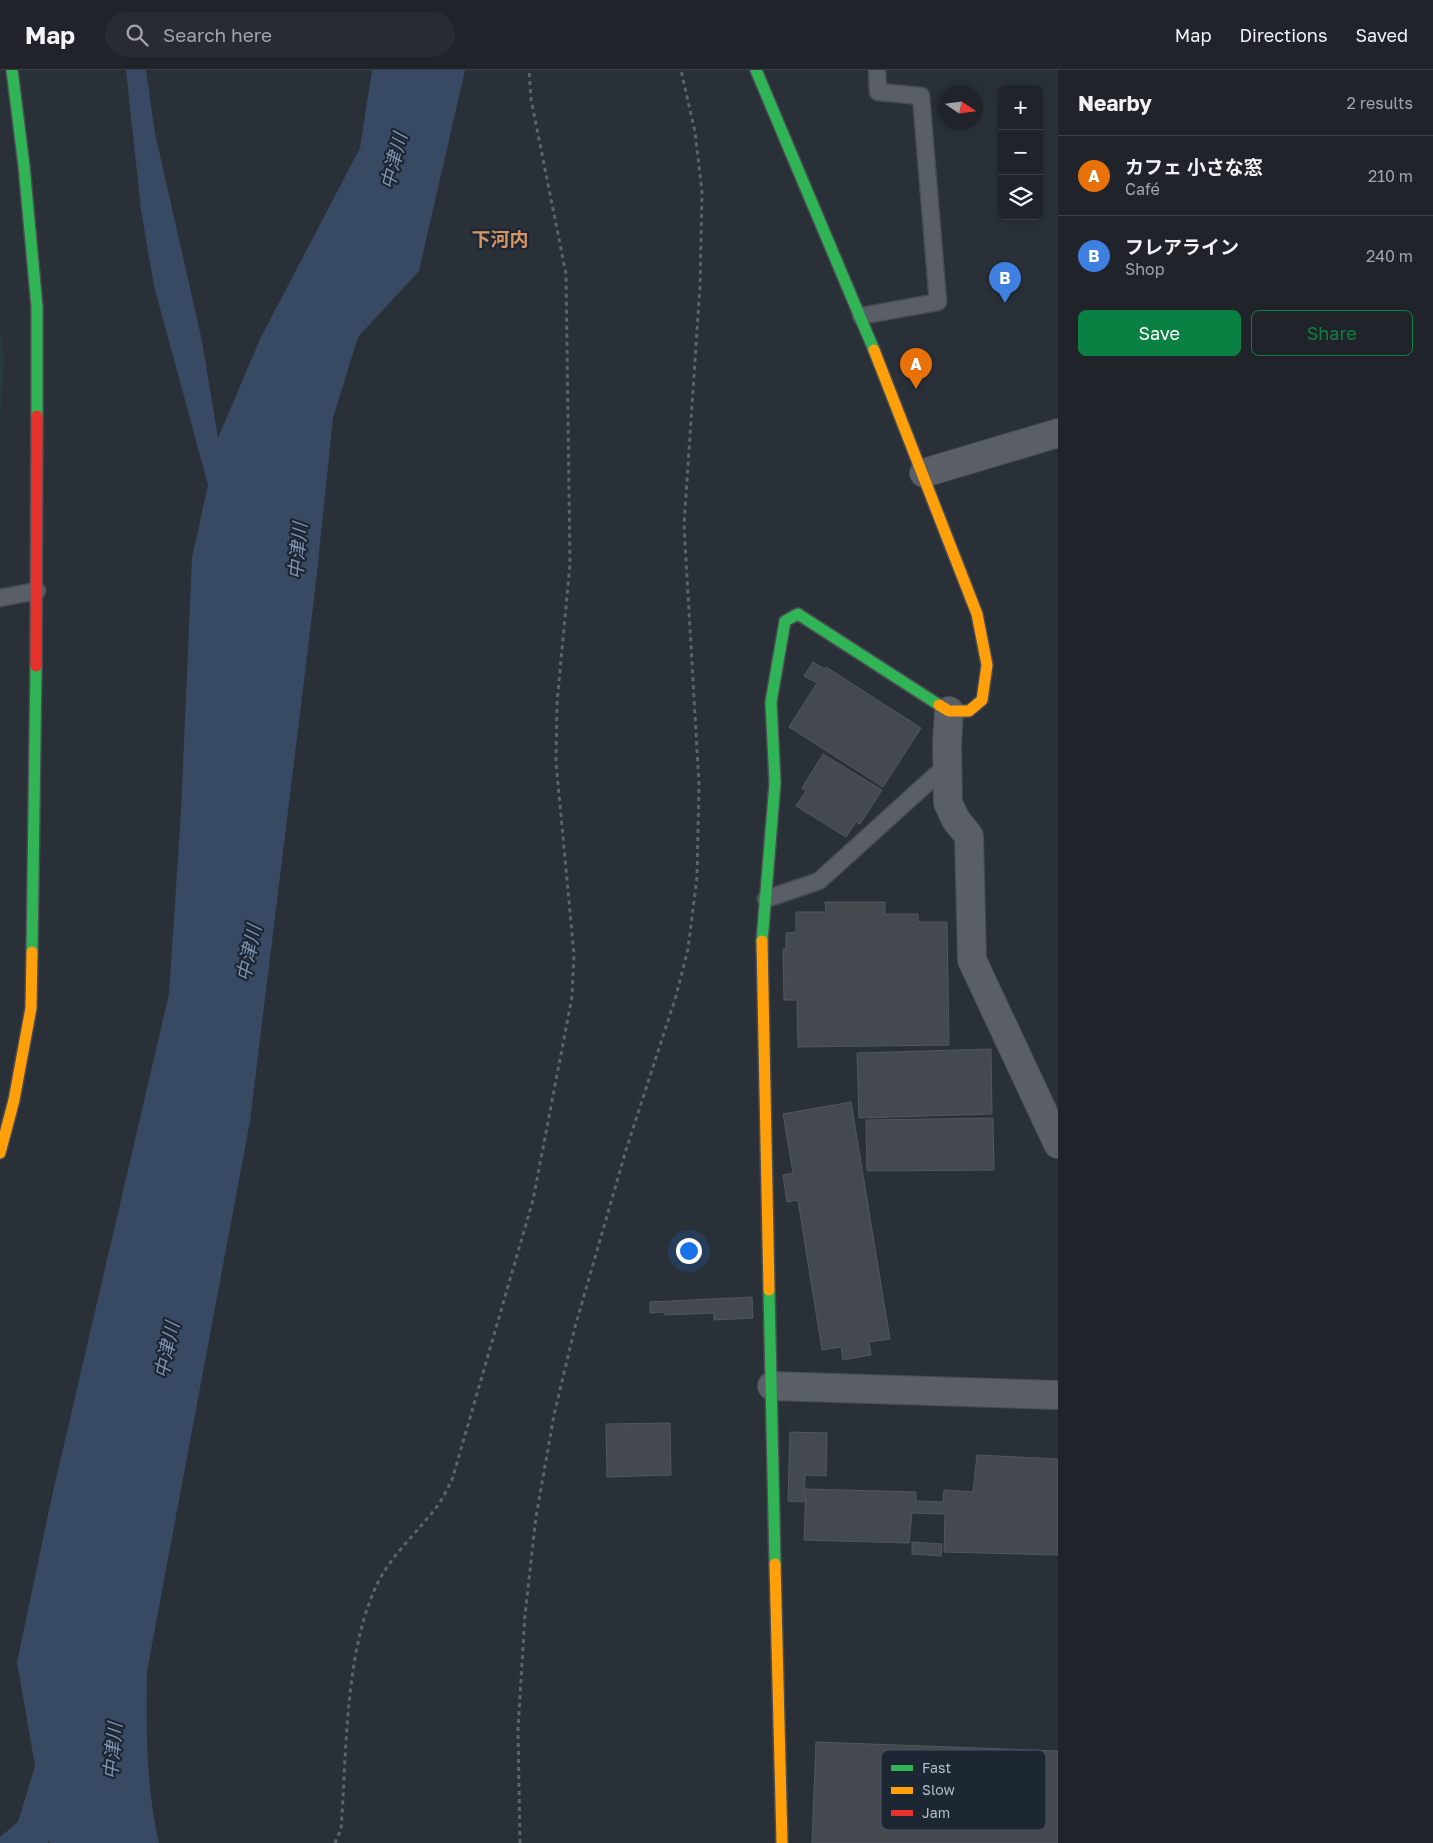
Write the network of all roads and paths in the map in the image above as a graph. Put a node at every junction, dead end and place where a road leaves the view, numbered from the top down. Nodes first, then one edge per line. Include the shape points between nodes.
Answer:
1 (12, 70) edge
2 (529, 70) edge
3 (681, 70) edge
4 (756, 70) edge
5 (878, 70) edge
6 (860, 316) junction
7 (1058, 433) edge
8 (924, 473) junction
9 (37, 591) junction
10 (0, 598) edge
11 (949, 711) junction
12 (948, 773) junction
13 (766, 898) junction
14 (1058, 1144) edge
15 (0, 1153) edge
16 (772, 1386) junction
17 (1058, 1395) edge
18 (335, 1843) edge
19 (520, 1843) edge
20 (782, 1843) edge

1 - 9 street via 37,307
2 - 18 path via 531,99 566,274 570,564 557,703 556,762 574,954 572,997 533,1200 452,1480 437,1508 402,1546 382,1576 362,1625 353,1668 341,1829
3 - 19 path via 695,132 702,192 700,286 684,526 699,784 698,877 688,949 676,996 626,1150 575,1327 554,1415 536,1517 525,1615 518,1729
4 - 6 street
5 - 6 lane via 878,92 921,96 938,302
6 - 8 street
7 - 8 street
8 - 11 street via 977,614 987,664 982,700 969,711
9 - 10 lane
9 - 15 street via 31,1008 14,1100
11 - 12 street
11 - 13 street via 798,614 785,621 771,702 775,783
12 - 13 lane via 936,775 819,881
12 - 14 street via 948,803 969,836 972,960
13 - 16 street via 761,953
16 - 17 street
16 - 20 street

